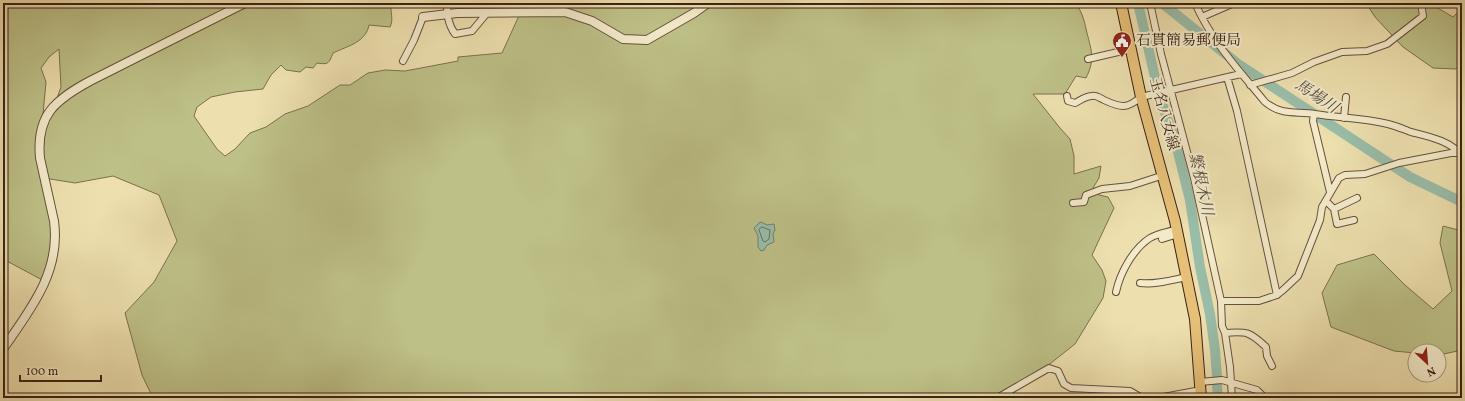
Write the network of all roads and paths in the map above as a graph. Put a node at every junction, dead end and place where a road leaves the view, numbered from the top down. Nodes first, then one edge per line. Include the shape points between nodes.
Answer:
1 (245, 3) edge
2 (447, 3) edge
3 (708, 3) edge
4 (1121, 3) edge
5 (1150, 3) edge
6 (1195, 3) edge
7 (1234, 3) edge
8 (1421, 3) edge
9 (486, 13) junction
10 (447, 14) junction
11 (423, 17) joint
12 (1202, 17) junction
13 (1131, 49) junction
14 (1088, 59) dead end
15 (403, 61) dead end
16 (1241, 74) junction
17 (1227, 77) junction
18 (1250, 85) junction
19 (1171, 90) junction
20 (1067, 96) dead end
21 (1146, 96) junction
22 (1346, 97) dead end
23 (1314, 114) junction
24 (1344, 118) junction
25 (1461, 154) edge
26 (1164, 175) junction
27 (1330, 192) junction
28 (1357, 198) dead end
29 (1326, 201) junction
30 (1073, 203) dead end
31 (1334, 209) junction
32 (1354, 220) dead end
33 (1178, 232) junction
34 (1162, 239) dead end
35 (1187, 277) junction
36 (1140, 282) dead end
37 (1116, 292) dead end
38 (1276, 295) junction
39 (1221, 301) junction
40 (1225, 333) junction
41 (3, 349) edge
42 (1272, 366) dead end
43 (1231, 382) junction
44 (1200, 390) edge
45 (997, 398) edge
46 (1142, 398) edge
47 (1158, 398) edge
48 (1232, 398) edge
49 (1265, 398) edge

1 - 41 street via 77,88 60,99 52,108 41,132 39,149 55,226 54,254 48,276 36,301
2 - 10 street
3 - 9 street via 647,40 623,39 592,21 565,12
4 - 13 main road, 玉名八女線
5 - 19 street
6 - 12 street
7 - 12 street
8 - 18 street via 1423,16 1387,44 1367,51 1342,52 1292,73
9 - 10 street
9 - 10 street via 472,31 455,34 450,27
10 - 11 street
11 - 15 street
12 - 16 street via 1218,44
13 - 14 street
13 - 21 main road, 玉名八女線
16 - 17 street
16 - 18 street
17 - 19 street
17 - 38 street
18 - 23 street via 1273,108 1284,112
19 - 21 street
19 - 39 street via 1194,178
20 - 21 street via 1068,101 1075,103 1086,96 1094,95 1126,107
21 - 26 main road, 玉名八女線
22 - 24 street
23 - 24 street
23 - 27 street via 1313,121
24 - 25 street via 1387,124 1428,135
25 - 27 street via 1451,153 1398,163 1365,174 1345,175 1339,178
26 - 30 street via 1130,186 1102,189 1086,195 1084,202
26 - 33 main road, 玉名八女線
27 - 29 street
28 - 31 street
29 - 31 street
29 - 38 street via 1298,276
31 - 32 street via 1337,224
33 - 34 street
33 - 35 main road, 玉名八女線
33 - 37 street via 1152,237 1143,244 1121,273
35 - 36 street
35 - 44 main road, 玉名八女線 via 1195,319
38 - 39 street via 1259,300
39 - 40 street via 1222,326
40 - 42 street via 1243,331 1255,337 1266,347
40 - 43 street
43 - 44 street via 1222,380
43 - 48 street
43 - 49 street via 1258,390
44 - 47 street
45 - 46 street via 1049,368 1058,371 1064,384 1071,388 1130,391

